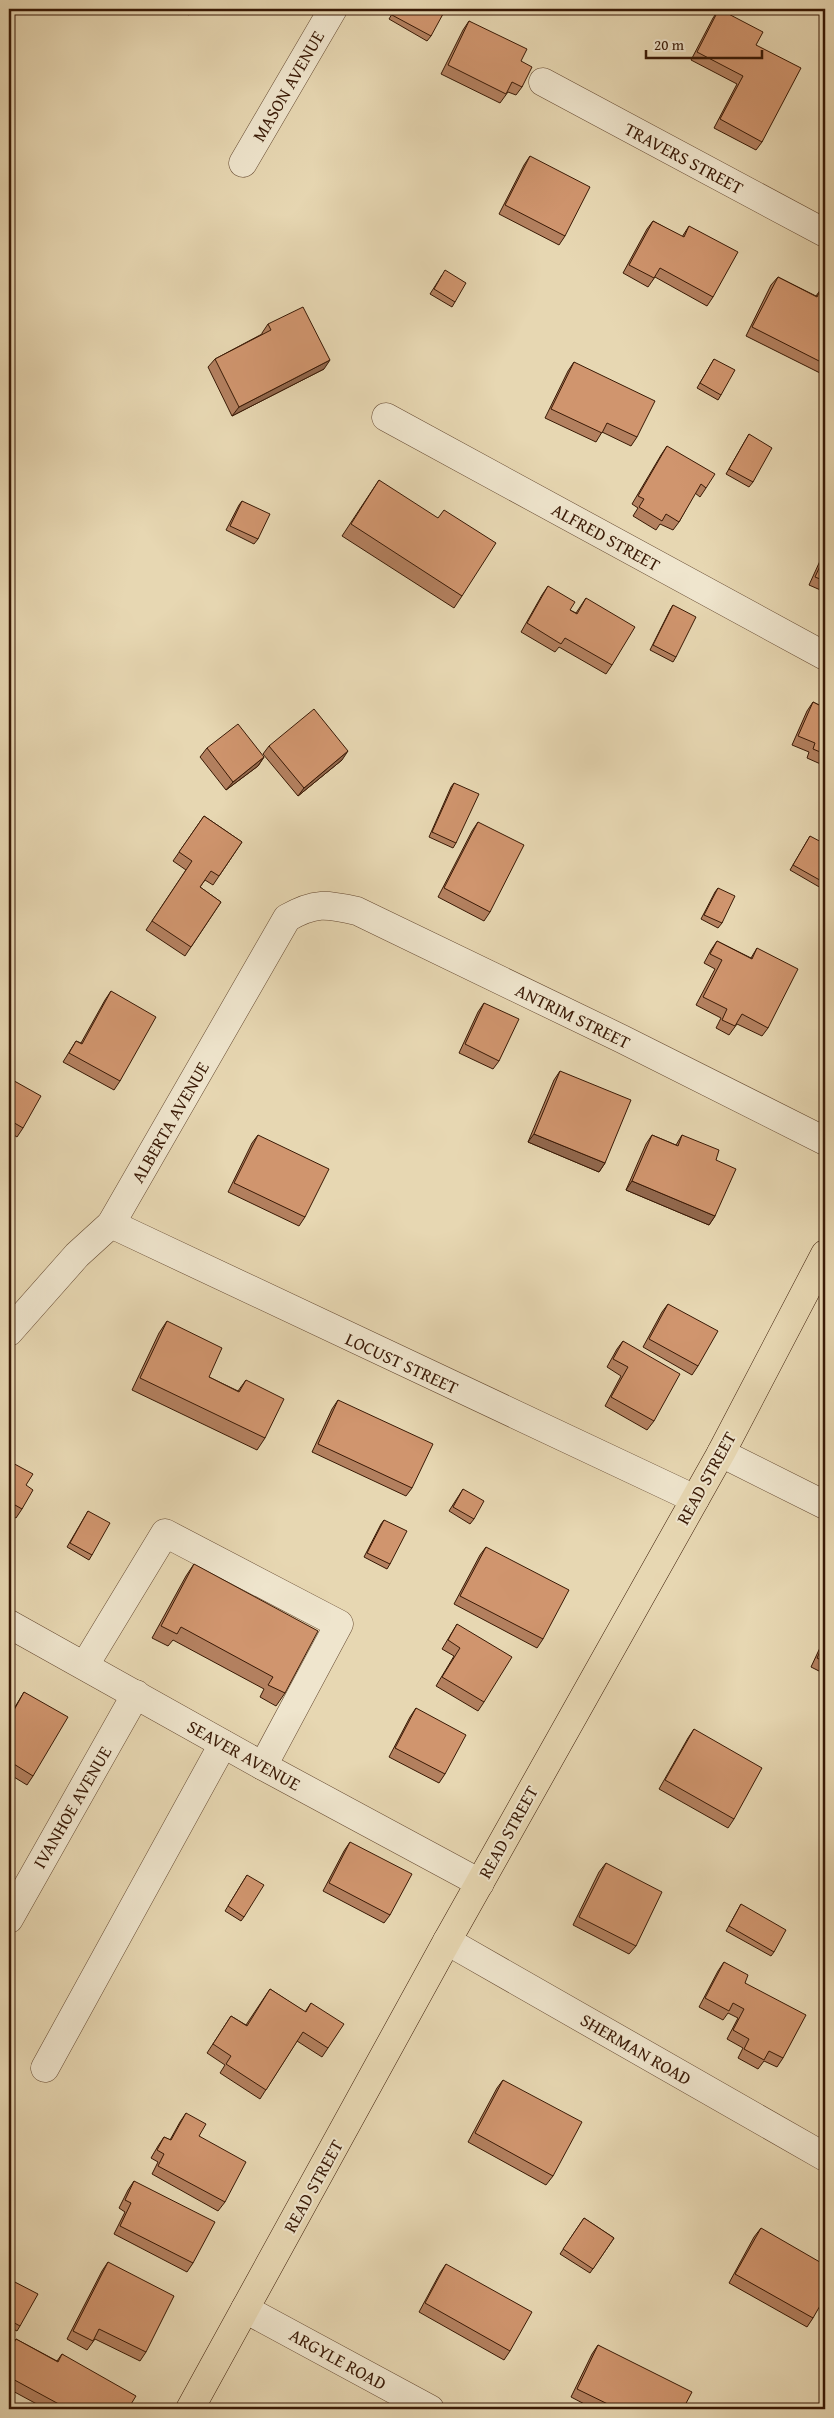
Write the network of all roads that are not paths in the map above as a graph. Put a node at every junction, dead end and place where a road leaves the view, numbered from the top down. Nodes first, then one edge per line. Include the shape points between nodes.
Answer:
1 (333, 9) edge
2 (543, 82) dead end
3 (243, 164) dead end
4 (825, 233) edge
5 (386, 417) dead end
6 (825, 656) edge
7 (316, 906) joint
8 (825, 1141) edge
9 (111, 1224) junction
10 (825, 1254) edge
11 (9, 1332) edge
12 (721, 1453) junction
13 (695, 1499) junction
14 (825, 1505) edge
15 (9, 1624) edge
16 (85, 1665) junction
17 (136, 1694) junction
18 (223, 1744) junction
19 (263, 1766) junction
20 (480, 1883) junction
21 (9, 1919) edge
22 (448, 1941) junction
23 (45, 2068) dead end
24 (825, 2157) edge
25 (246, 2309) junction
26 (190, 2409) edge
27 (430, 2409) edge

1 - 3 street, MASON AVENUE
2 - 4 street, TRAVERS STREET
5 - 6 street, ALFRED STREET
7 - 8 street, ANTRIM STREET via 328,904 357,911
7 - 9 street, ALBERTA AVENUE via 306,907 287,918
9 - 11 street, ALBERTA AVENUE via 70,1262
9 - 13 street, LOCUST STREET
10 - 12 main road, READ STREET
12 - 13 main road, READ STREET
12 - 14 street
13 - 20 main road, READ STREET
15 - 16 street, SEAVER AVENUE
16 - 17 street, SEAVER AVENUE
16 - 19 street via 165,1533 339,1624
17 - 18 street, SEAVER AVENUE
17 - 21 street, IVANHOE AVENUE
18 - 19 street, SEAVER AVENUE
18 - 23 street
19 - 20 street, SEAVER AVENUE
20 - 22 main road, READ STREET
22 - 24 street, SHERMAN ROAD
22 - 25 main road, READ STREET
25 - 26 main road, READ STREET
25 - 27 street, ARGYLE ROAD

